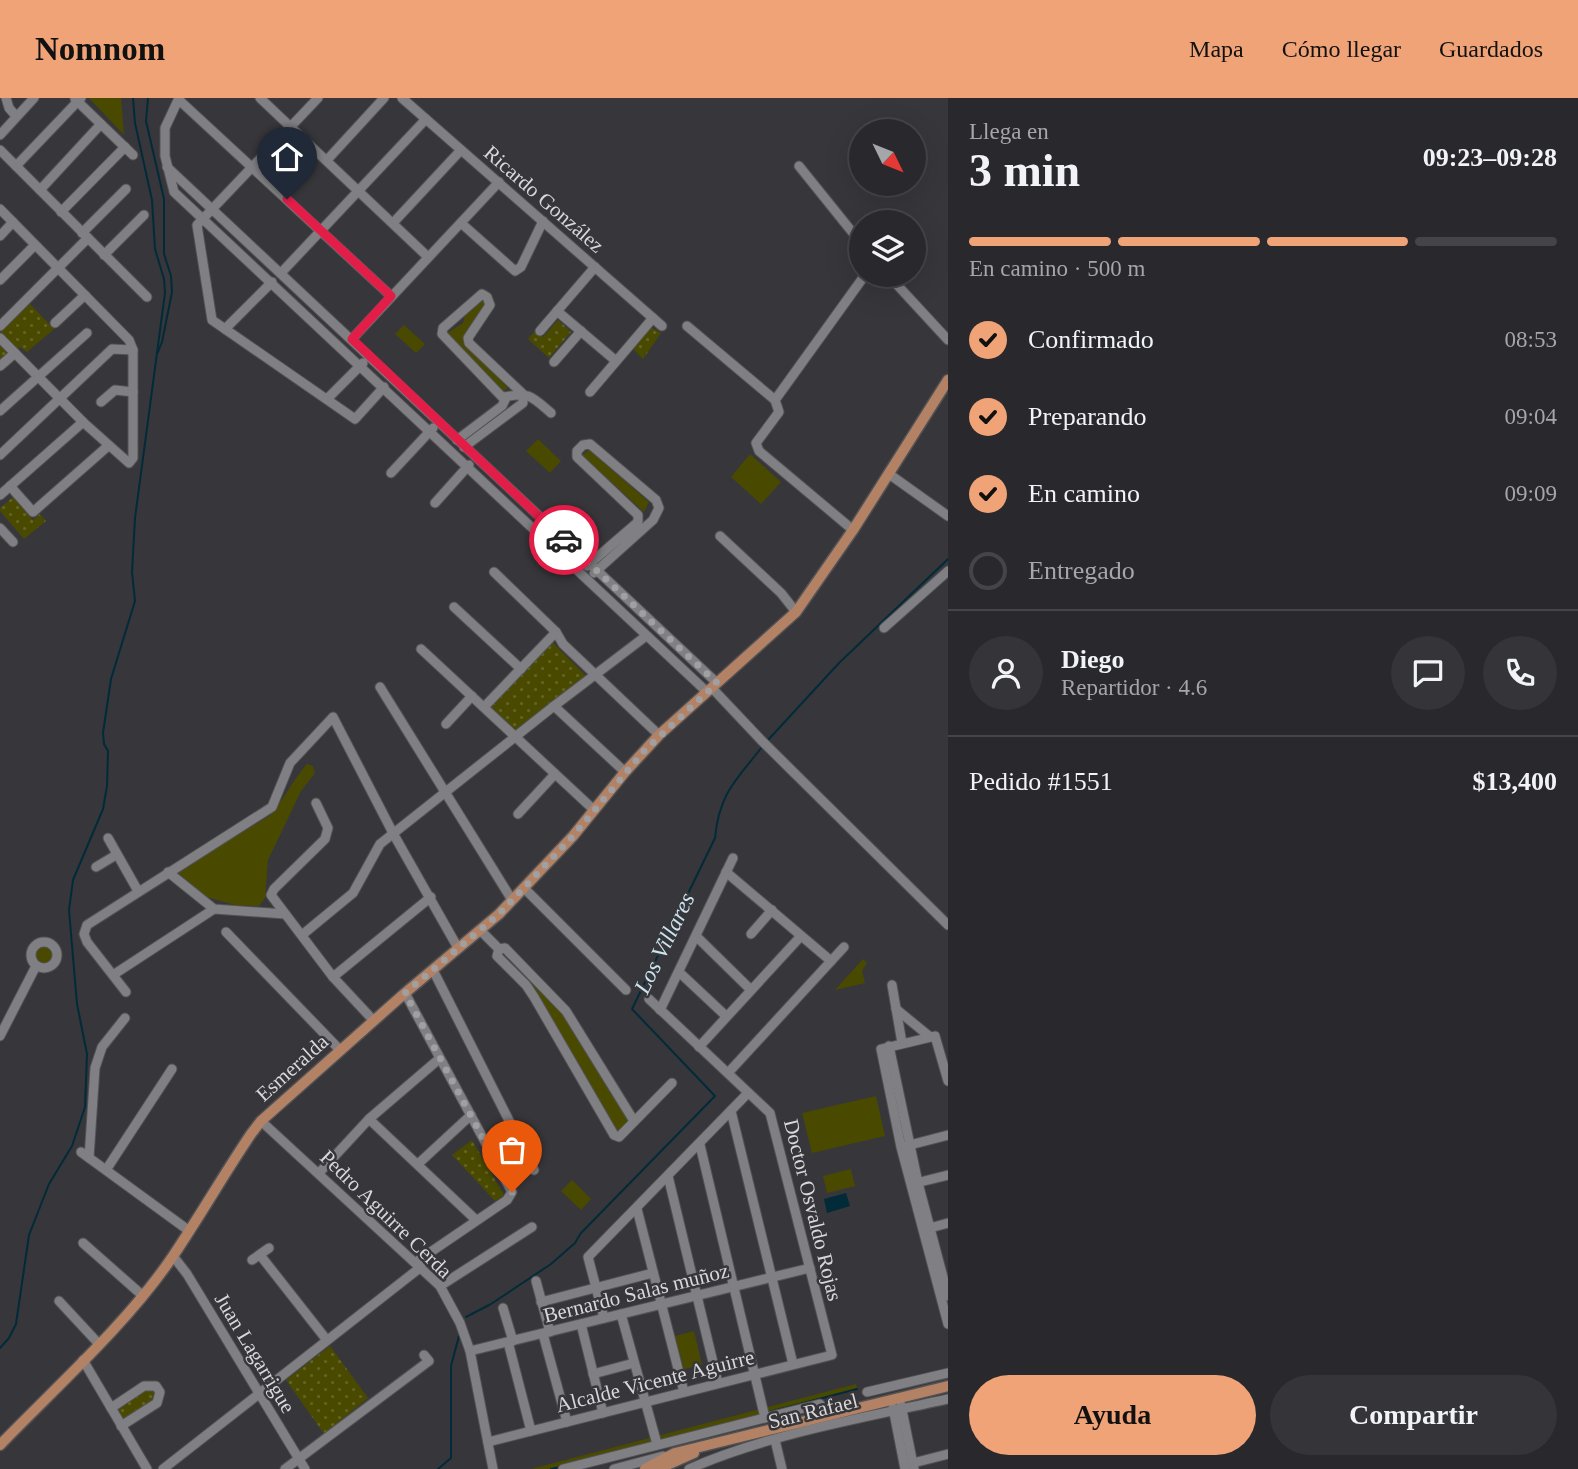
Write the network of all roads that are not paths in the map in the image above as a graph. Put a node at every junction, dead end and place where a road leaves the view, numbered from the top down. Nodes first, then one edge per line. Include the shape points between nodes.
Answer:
1 (6, 98) edge
2 (34, 98) edge
3 (260, 98) edge
4 (318, 98) edge
5 (384, 98) edge
6 (402, 98) edge
7 (77, 99) edge
8 (179, 99) edge
9 (16, 117) junction
10 (426, 119) junction
11 (100, 124) junction
12 (291, 127) junction
13 (0, 135) edge
14 (125, 147) junction
15 (0, 150) edge
16 (461, 150) junction
17 (133, 155) dead end
18 (327, 160) junction
19 (16, 166) junction
20 (799, 166) dead end
21 (252, 168) junction
22 (499, 183) junction
23 (126, 189) dead end
24 (40, 190) junction
25 (359, 191) junction
26 (0, 209) edge
27 (61, 212) junction
28 (208, 213) junction
29 (144, 215) dead end
30 (543, 221) junction
31 (13, 222) junction
32 (393, 223) junction
33 (461, 223) junction
34 (849, 228) edge
35 (321, 231) junction
36 (0, 236) edge
37 (85, 236) junction
38 (35, 244) junction
39 (104, 255) junction
40 (428, 257) junction
41 (595, 267) junction
42 (58, 268) junction
43 (281, 273) junction
44 (0, 280) edge
45 (272, 282) junction
46 (856, 287) edge
47 (899, 287) edge
48 (85, 295) junction
49 (391, 296) junction
50 (146, 297) dead end
51 (557, 311) junction
52 (653, 318) junction
53 (55, 323) dead end
54 (0, 326) edge
55 (662, 326) dead end
56 (687, 326) dead end
57 (225, 328) junction
58 (540, 331) dead end
59 (581, 331) junction
60 (87, 333) dead end
61 (0, 338) edge
62 (352, 339) junction
63 (948, 340) edge
64 (134, 350) junction
65 (15, 353) junction
66 (370, 356) junction
67 (616, 361) junction
68 (554, 362) dead end
69 (361, 365) junction
70 (0, 366) edge
71 (38, 377) junction
72 (948, 380) edge
73 (384, 387) junction
74 (133, 392) junction
75 (590, 392) dead end
76 (522, 394) junction
77 (504, 397) junction
78 (61, 400) junction
79 (327, 400) junction
80 (775, 400) junction
81 (102, 402) dead end
82 (0, 411) edge
83 (551, 412) dead end
84 (83, 422) junction
85 (439, 423) junction
86 (430, 432) junction
87 (460, 443) junction
88 (108, 446) junction
89 (0, 454) edge
90 (475, 457) junction
91 (467, 467) junction
92 (391, 473) dead end
93 (889, 474) junction
94 (10, 486) junction
95 (0, 495) edge
96 (435, 503) dead end
97 (659, 508) junction
98 (638, 515) junction
99 (948, 516) edge
100 (0, 528) edge
101 (853, 530) junction
102 (720, 536) dead end
103 (13, 542) dead end
104 (593, 567) junction
105 (948, 571) edge
106 (494, 572) dead end
107 (584, 576) junction
108 (454, 607) dead end
109 (796, 611) junction
110 (884, 628) dead end
111 (556, 632) junction
112 (646, 636) junction
113 (421, 649) dead end
114 (521, 669) junction
115 (594, 675) junction
116 (380, 687) dead end
117 (712, 688) junction
118 (472, 696) junction
119 (554, 706) junction
120 (484, 707) junction
121 (446, 724) dead end
122 (659, 735) junction
123 (515, 737) junction
124 (625, 772) junction
125 (555, 775) junction
126 (446, 793) junction
127 (316, 803) dead end
128 (594, 810) junction
129 (518, 814) dead end
130 (394, 835) junction
131 (108, 838) dead end
132 (117, 855) junction
133 (733, 858) dead end
134 (96, 867) dead end
135 (168, 872) junction
136 (726, 872) junction
137 (524, 888) junction
138 (138, 891) junction
139 (431, 897) junction
140 (512, 900) junction
141 (214, 909) junction
142 (772, 911) junction
143 (285, 914) junction
144 (948, 925) edge
145 (480, 930) junction
146 (226, 932) dead end
147 (751, 934) dead end
148 (302, 935) junction
149 (696, 936) junction
150 (801, 936) junction
151 (844, 947) dead end
152 (458, 948) junction
153 (499, 949) junction
154 (831, 961) junction
155 (36, 966) dead end
156 (433, 970) junction
157 (678, 972) junction
158 (113, 975) junction
159 (333, 977) junction
160 (534, 977) junction
161 (526, 985) junction
162 (892, 985) dead end
163 (750, 989) junction
164 (625, 990) dead end
165 (126, 992) dead end
166 (405, 993) junction
167 (649, 999) dead end
168 (896, 1009) junction
169 (660, 1010) junction
170 (726, 1016) junction
171 (125, 1018) dead end
172 (373, 1021) junction
173 (0, 1036) edge
174 (929, 1036) junction
175 (902, 1043) junction
176 (699, 1046) junction
177 (340, 1050) junction
178 (439, 1059) junction
179 (172, 1069) dead end
180 (728, 1073) junction
181 (948, 1081) edge
182 (672, 1083) dead end
183 (748, 1093) junction
184 (731, 1111) junction
185 (471, 1115) junction
186 (369, 1119) junction
187 (261, 1121) junction
188 (634, 1121) junction
189 (948, 1135) edge
190 (699, 1145) junction
191 (906, 1146) junction
192 (418, 1164) junction
193 (106, 1170) junction
194 (534, 1170) dead end
195 (319, 1173) junction
196 (948, 1175) edge
197 (668, 1177) junction
198 (915, 1183) junction
199 (637, 1209) junction
200 (476, 1220) junction
201 (948, 1223) edge
202 (532, 1227) dead end
203 (926, 1229) junction
204 (188, 1230) junction
205 (83, 1243) dead end
206 (269, 1248) dead end
207 (173, 1256) junction
208 (418, 1264) junction
209 (810, 1268) junction
210 (653, 1273) junction
211 (942, 1274) edge
212 (770, 1278) junction
213 (536, 1281) dead end
214 (440, 1286) junction
215 (595, 1287) junction
216 (733, 1287) junction
217 (142, 1295) junction
218 (696, 1296) junction
219 (948, 1296) edge
220 (59, 1301) dead end
221 (541, 1302) junction
222 (662, 1304) junction
223 (503, 1308) dead end
224 (621, 1314) junction
225 (604, 1318) junction
226 (948, 1322) edge
227 (581, 1324) junction
228 (546, 1333) junction
229 (326, 1339) junction
230 (510, 1341) junction
231 (98, 1343) junction
232 (470, 1351) junction
233 (832, 1354) joint
234 (424, 1355) dead end
235 (82, 1360) junction
236 (635, 1363) junction
237 (793, 1364) junction
238 (948, 1373) edge
239 (593, 1374) junction
240 (754, 1374) junction
241 (718, 1383) junction
242 (948, 1386) edge
243 (884, 1388) junction
244 (684, 1392) junction
245 (867, 1392) dead end
246 (259, 1393) junction
247 (895, 1398) junction
248 (948, 1399) edge
249 (645, 1402) junction
250 (874, 1403) junction
251 (820, 1404) dead end
252 (111, 1408) junction
253 (898, 1410) junction
254 (603, 1413) junction
255 (765, 1418) junction
256 (567, 1422) junction
257 (121, 1426) junction
258 (531, 1431) junction
259 (775, 1440) junction
260 (720, 1441) junction
261 (488, 1442) junction
262 (657, 1444) junction
263 (0, 1445) edge
264 (675, 1453) junction
265 (948, 1454) edge
266 (300, 1459) junction
267 (907, 1467) edge
268 (147, 1469) edge
269 (163, 1469) edge
270 (285, 1469) edge
271 (305, 1469) edge
272 (493, 1469) edge
273 (563, 1469) edge
274 (614, 1469) edge
275 (645, 1469) edge
276 (658, 1469) edge
277 (690, 1469) edge
278 (782, 1469) edge

1 - 9 street
2 - 9 street
3 - 12 street
4 - 12 street
5 - 18 street
6 - 10 street, Ricardo González
7 - 11 street
7 - 19 street
8 - 21 street
8 - 28 street via 165,128 164,156 167,167
9 - 13 street
10 - 16 street, Ricardo González
10 - 25 street
11 - 14 street
11 - 24 street
12 - 18 street
12 - 21 street
14 - 17 street
14 - 27 street
15 - 19 street
16 - 22 street, Ricardo González
16 - 32 street
18 - 25 street
19 - 24 street
20 - 34 street
21 - 28 street
21 - 35 street
22 - 30 street, Ricardo González
22 - 33 street
23 - 37 street
24 - 27 street
25 - 32 street
25 - 35 street
26 - 31 street
27 - 37 street
28 - 43 street
28 - 45 street
28 - 57 street via 197,225 212,320
29 - 39 street
30 - 33 street via 521,267 514,271
30 - 41 street, Ricardo González
31 - 36 street
31 - 38 street
32 - 40 street
33 - 40 street
35 - 43 street
35 - 49 street
37 - 39 street
37 - 42 street
38 - 42 street
38 - 44 street
39 - 50 street
40 - 49 street
41 - 51 street
41 - 52 street, Ricardo González
42 - 48 street
42 - 54 street
43 - 62 street
45 - 57 street
45 - 69 street
46 - 80 street
47 - 63 street
48 - 53 street
48 - 64 street
49 - 62 street
51 - 58 street
51 - 59 street
52 - 55 street, Ricardo González
52 - 67 street
56 - 80 street
57 - 79 street
59 - 67 street
59 - 68 street
60 - 71 street
61 - 65 street
62 - 66 street
64 - 74 street
64 - 78 street via 112,349
65 - 70 street
65 - 71 street
66 - 69 street
66 - 85 street
67 - 75 street
69 - 73 street
69 - 79 street
71 - 78 street
71 - 82 street
72 - 93 main road
73 - 79 street via 355,419
73 - 86 street
74 - 81 street via 115,390
74 - 88 street via 133,458 129,463
76 - 77 street
76 - 77 street via 469,343 490,305 482,294 443,328 442,334
76 - 83 street
76 - 87 street via 523,402
77 - 87 street via 502,406
78 - 84 street
78 - 89 street
80 - 101 street via 779,412 756,443 759,451
84 - 88 street
84 - 94 street
85 - 86 street
85 - 87 street
86 - 91 street
86 - 92 street
87 - 90 street
88 - 94 street via 33,512
90 - 91 street
90 - 104 street
91 - 96 street
91 - 107 street
93 - 99 street
93 - 101 main road
94 - 95 street
97 - 98 street
97 - 98 street via 656,500 590,444 583,445 577,457
97 - 104 street via 653,520
98 - 104 street via 638,522
100 - 103 street
101 - 109 main road
102 - 109 street
104 - 107 street
104 - 117 street
105 - 110 street
106 - 111 street
107 - 112 street
108 - 114 street
109 - 117 main road, Esmeralda
111 - 114 street
111 - 115 street
112 - 115 street
112 - 117 street
113 - 118 street
114 - 120 street
115 - 119 street
115 - 122 street
116 - 126 street
117 - 122 main road, Esmeralda
117 - 144 street
118 - 120 street
118 - 121 street
119 - 123 street
119 - 124 street
120 - 123 street
122 - 124 main road, Esmeralda
123 - 125 street
123 - 126 street
124 - 128 main road, Esmeralda
125 - 128 street
125 - 129 street
126 - 130 street
126 - 140 street
127 - 143 street via 328,828 325,839 271,893
128 - 137 main road, Esmeralda
130 - 135 street via 333,717 290,763 272,807
130 - 139 street
130 - 148 street via 378,846 353,893
131 - 132 street
132 - 134 street
132 - 138 street
133 - 136 street
135 - 138 street
135 - 141 street
136 - 142 street
136 - 149 street
137 - 140 main road, Esmeralda
137 - 164 street
138 - 158 street via 87,925 84,934
139 - 152 street
139 - 159 street
140 - 145 main road, Esmeralda
141 - 143 street
141 - 158 street
142 - 147 street
142 - 150 street
143 - 148 street
145 - 152 main road, Esmeralda
145 - 153 street
146 - 177 street
148 - 159 street
149 - 157 street
149 - 163 street
150 - 154 street
150 - 163 street
151 - 154 street
152 - 156 main road, Esmeralda
153 - 160 street via 505,948
153 - 161 street via 497,956
154 - 180 street
155 - 173 street
156 - 166 main road, Esmeralda
156 - 194 street
157 - 169 street
157 - 170 street
158 - 165 street
159 - 172 street
160 - 161 street
160 - 188 street via 566,1011
161 - 188 street via 614,1135 619,1137
162 - 168 street
163 - 170 street
166 - 172 main road, Esmeralda
166 - 178 street
167 - 169 street, Doctor Osvaldo Rojas
168 - 174 street
168 - 175 street
169 - 176 street, Doctor Osvaldo Rojas
170 - 176 street
171 - 193 street via 98,1057 85,1155
172 - 177 main road, Esmeralda
174 - 175 street
174 - 181 street via 936,1037
175 - 191 street via 885,1047
176 - 180 street, Doctor Osvaldo Rojas
177 - 187 main road, Esmeralda
178 - 185 street
178 - 186 street
179 - 193 street
180 - 183 street, Doctor Osvaldo Rojas
182 - 188 street
183 - 184 street
183 - 209 street, Doctor Osvaldo Rojas via 772,1118
184 - 190 street
184 - 212 street
185 - 192 street
185 - 200 street via 512,1192
186 - 192 street
186 - 195 street
187 - 195 street, Pedro Aguirre Cerda
187 - 204 main road, Esmeralda
189 - 191 street
190 - 197 street
190 - 216 street
191 - 198 street
192 - 200 street
193 - 204 street
195 - 208 street, Pedro Aguirre Cerda
196 - 198 street
197 - 199 street
197 - 218 street
198 - 203 street
199 - 210 street
199 - 215 street via 588,1257
200 - 208 street
201 - 203 street
202 - 214 street
203 - 211 street
204 - 207 main road, Esmeralda
205 - 217 street
206 - 229 street via 256,1258
207 - 217 main road, Esmeralda
207 - 246 street, Juan Lagarrigue
208 - 214 street, Pedro Aguirre Cerda
208 - 229 street
209 - 212 street, Bernardo Salas muñoz
209 - 233 street, Doctor Osvaldo Rojas
210 - 215 street
210 - 222 street
211 - 219 street
211 - 226 street
212 - 216 street, Bernardo Salas muñoz
212 - 237 street
213 - 221 street
214 - 232 street, Pedro Aguirre Cerda
215 - 221 street
215 - 225 street
216 - 218 street, Bernardo Salas muñoz
216 - 240 street
217 - 231 main road, Esmeralda
218 - 222 street, Bernardo Salas muñoz
218 - 241 street
220 - 231 street
221 - 228 street
222 - 224 street, Bernardo Salas muñoz
222 - 244 street
223 - 230 street
224 - 225 street, Bernardo Salas muñoz
224 - 236 street
225 - 227 street, Bernardo Salas muñoz
227 - 228 street, Bernardo Salas muñoz
227 - 239 street
228 - 230 street, Bernardo Salas muñoz
228 - 256 street
229 - 246 street
230 - 232 street, Bernardo Salas muñoz
230 - 258 street
231 - 235 main road, Esmeralda
232 - 261 street, Pedro Aguirre Cerda
233 - 237 street, Alcalde Vicente Aguirre
234 - 266 street via 429,1361
235 - 252 street
235 - 263 main road, Esmeralda
236 - 239 street
236 - 249 street
237 - 240 street, Alcalde Vicente Aguirre
238 - 243 street
239 - 254 street
240 - 241 street, Alcalde Vicente Aguirre
240 - 255 street
241 - 244 street, Alcalde Vicente Aguirre
242 - 247 main road, San Rafael
243 - 245 street
243 - 250 street
244 - 249 street, Alcalde Vicente Aguirre
246 - 266 street, Juan Lagarrigue
246 - 269 street
247 - 250 main road, San Rafael
247 - 253 street
248 - 253 street, San Rafael
249 - 254 street, Alcalde Vicente Aguirre
249 - 262 street
250 - 260 main road, San Rafael
251 - 255 street
252 - 257 street
252 - 257 street via 144,1386 159,1389 157,1403
253 - 259 street, San Rafael
253 - 267 street
254 - 256 street, Alcalde Vicente Aguirre
255 - 262 street
256 - 258 street, Alcalde Vicente Aguirre
257 - 268 street
258 - 261 street, Alcalde Vicente Aguirre
259 - 277 street, San Rafael via 725,1453
259 - 278 street
260 - 264 main road
260 - 276 main road
261 - 272 street, Pedro Aguirre Cerda
262 - 273 street
264 - 274 street
264 - 275 main road
265 - 267 street
266 - 270 street
266 - 271 street, Juan Lagarrigue

